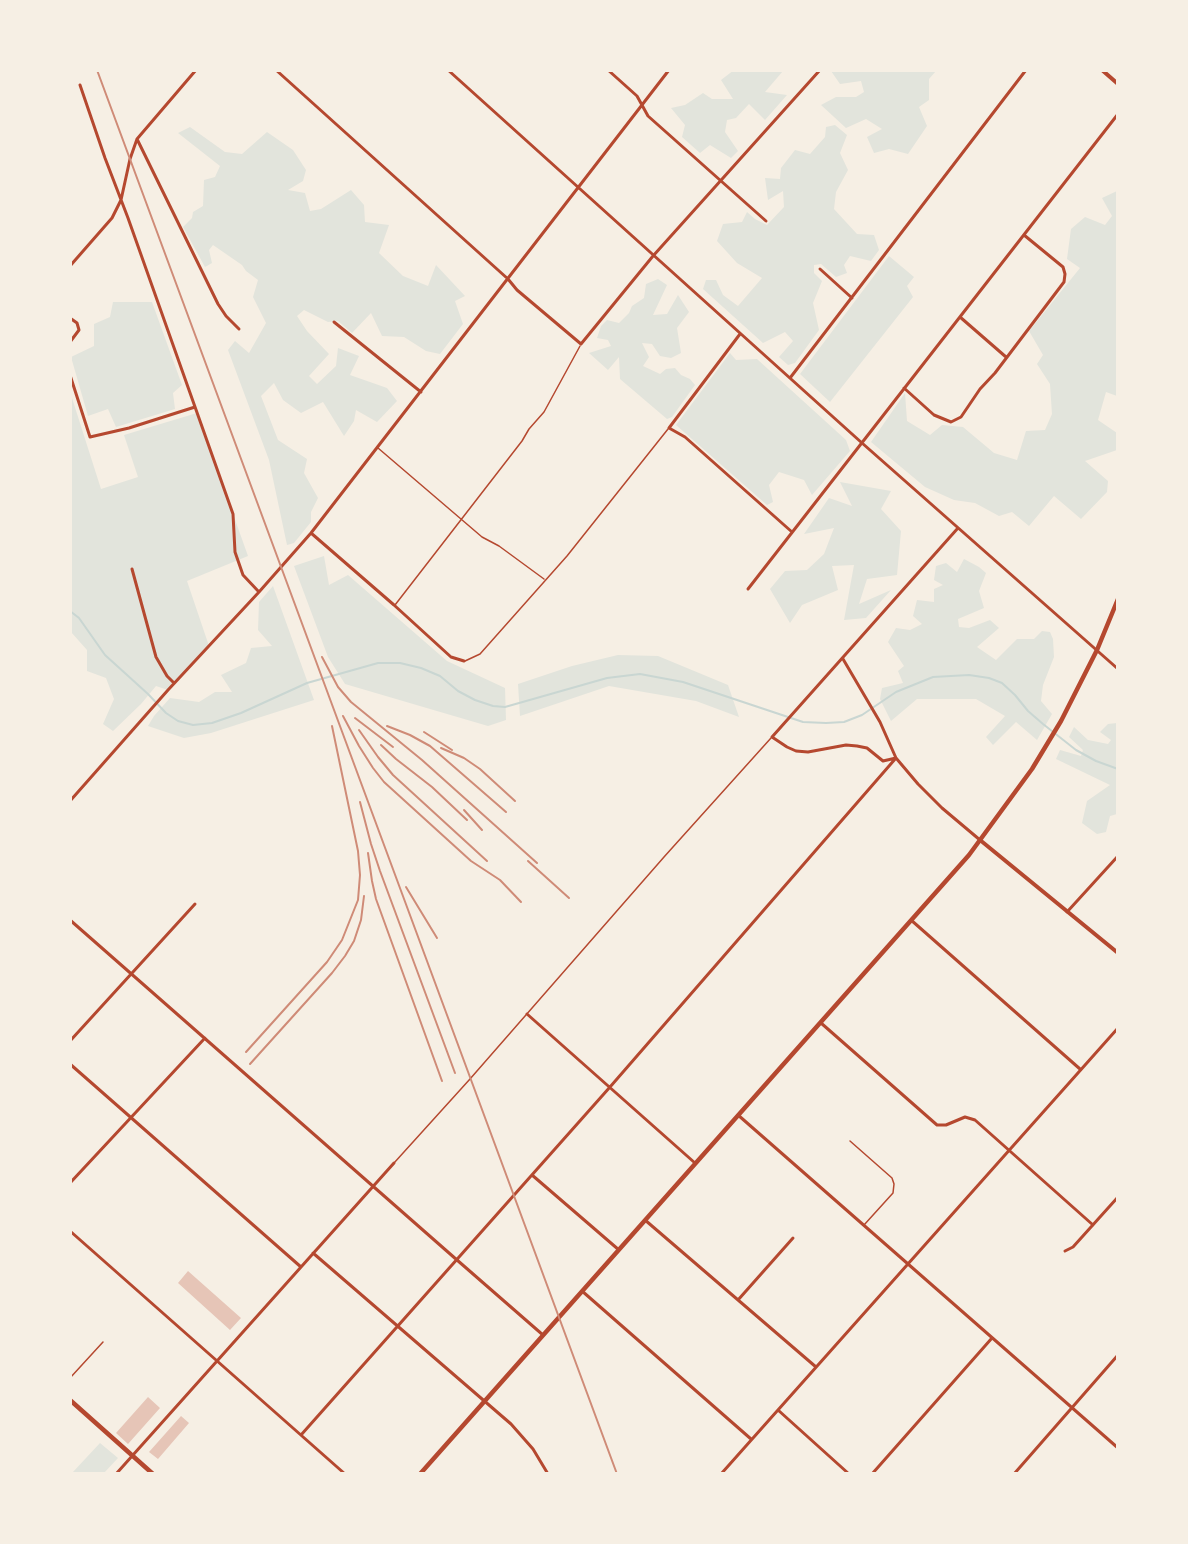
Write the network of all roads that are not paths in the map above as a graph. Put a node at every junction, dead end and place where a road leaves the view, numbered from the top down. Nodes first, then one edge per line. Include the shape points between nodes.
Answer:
1 (196, 70) edge
2 (276, 70) edge
3 (448, 70) edge
4 (608, 70) edge
5 (669, 70) edge
6 (820, 70) edge
7 (1026, 70) edge
8 (1102, 70) edge
9 (1118, 84) edge
10 (81, 86) dead end
11 (642, 106) junction
12 (1118, 114) edge
13 (137, 139) junction
14 (720, 180) junction
15 (578, 189) junction
16 (121, 200) junction
17 (765, 221) dead end
18 (1024, 235) junction
19 (654, 256) junction
20 (70, 266) edge
21 (820, 269) dead end
22 (508, 279) junction
23 (852, 298) junction
24 (960, 317) junction
25 (70, 318) edge
26 (334, 322) dead end
27 (239, 329) dead end
28 (741, 334) junction
29 (70, 342) edge
30 (581, 344) junction
31 (1006, 357) junction
32 (70, 375) edge
33 (790, 378) junction
34 (904, 388) junction
35 (421, 392) junction
36 (195, 407) junction
37 (669, 428) junction
38 (862, 443) junction
39 (378, 448) junction
40 (460, 519) junction
41 (959, 527) junction
42 (792, 532) junction
43 (311, 533) junction
44 (132, 569) dead end
45 (545, 580) junction
46 (748, 589) dead end
47 (260, 592) junction
48 (1118, 599) edge
49 (394, 605) junction
50 (1097, 650) junction
51 (843, 659) junction
52 (464, 661) joint
53 (1118, 669) edge
54 (174, 683) junction
55 (772, 737) junction
56 (896, 758) junction
57 (70, 801) edge
58 (980, 840) junction
59 (1118, 856) edge
60 (195, 904) dead end
61 (1067, 912) junction
62 (70, 920) edge
63 (911, 920) junction
64 (1118, 953) edge
65 (132, 974) junction
66 (527, 1014) junction
67 (821, 1023) junction
68 (1118, 1028) edge
69 (205, 1038) junction
70 (70, 1041) edge
71 (70, 1064) edge
72 (1080, 1070) junction
73 (610, 1087) junction
74 (738, 1115) junction
75 (131, 1118) junction
76 (850, 1142) dead end
77 (1009, 1150) junction
78 (394, 1163) joint
79 (695, 1163) junction
80 (532, 1175) junction
81 (70, 1183) edge
82 (373, 1186) junction
83 (1118, 1197) edge
84 (645, 1220) junction
85 (1093, 1225) junction
86 (863, 1226) junction
87 (70, 1232) edge
88 (793, 1238) dead end
89 (618, 1250) junction
90 (1065, 1251) dead end
91 (313, 1253) junction
92 (457, 1260) junction
93 (908, 1264) junction
94 (301, 1267) junction
95 (582, 1291) junction
96 (738, 1300) junction
97 (397, 1326) junction
98 (543, 1335) junction
99 (992, 1338) junction
100 (103, 1342) dead end
101 (1118, 1355) edge
102 (216, 1361) junction
103 (816, 1367) junction
104 (70, 1378) edge
105 (70, 1401) edge
106 (484, 1401) junction
107 (1072, 1408) junction
108 (778, 1410) junction
109 (301, 1435) junction
110 (751, 1439) junction
111 (1118, 1448) edge
112 (132, 1456) junction
113 (116, 1473) edge
114 (153, 1473) edge
115 (345, 1473) edge
116 (420, 1473) edge
117 (548, 1473) edge
118 (721, 1473) edge
119 (849, 1473) edge
120 (872, 1473) edge
121 (1014, 1473) edge

1 - 13 street
2 - 22 street
3 - 15 street
4 - 11 street via 637,96
5 - 11 street
6 - 14 street
7 - 23 street
8 - 9 street
10 - 16 street
11 - 14 street via 648,116
11 - 15 street
12 - 18 street
13 - 16 street
13 - 27 street via 218,304
14 - 17 street
14 - 19 street
15 - 19 street
15 - 22 street
16 - 20 street via 112,218
16 - 36 street
18 - 24 street
18 - 31 street via 1063,267 1064,282
19 - 28 street
19 - 30 street
21 - 23 street
22 - 30 street
22 - 35 street
23 - 33 street
24 - 31 street
24 - 34 street
25 - 29 street via 79,330
26 - 35 street
28 - 33 street
28 - 37 street
30 - 40 lane via 544,412
31 - 34 street via 961,417 951,422 934,415
32 - 36 street via 90,437
33 - 38 street
34 - 38 street
35 - 39 street
36 - 47 street via 234,514 235,552 243,575
37 - 42 street via 685,437
37 - 45 lane
38 - 41 street
38 - 42 street
39 - 40 lane
39 - 43 street
40 - 45 lane
40 - 49 lane
41 - 50 street
41 - 51 street
42 - 46 street
43 - 47 street
43 - 49 street
44 - 54 street via 156,657
45 - 52 lane via 480,654
47 - 54 street
48 - 50 main road
49 - 52 street via 451,657
50 - 53 street
50 - 58 main road via 1046,746
51 - 55 street
51 - 56 street
54 - 57 street
55 - 56 street via 796,751 846,745 867,748 882,761
55 - 66 lane
56 - 58 street via 934,800
56 - 73 street
58 - 61 street
58 - 63 main road
59 - 61 street
60 - 65 street
61 - 64 street
62 - 65 street
63 - 67 main road
63 - 72 street
65 - 69 street
65 - 70 street
66 - 73 street
66 - 78 lane
67 - 74 main road
67 - 77 street via 937,1125 965,1117 975,1120
68 - 72 street
69 - 75 street
69 - 82 street
71 - 75 street
72 - 77 street
73 - 79 street
73 - 80 street
74 - 79 main road
74 - 86 street
75 - 81 street
75 - 94 street
76 - 86 lane via 894,1184 893,1193
77 - 85 street
77 - 93 street
78 - 82 street
79 - 84 main road
80 - 89 street
80 - 92 street
82 - 91 street
82 - 92 street
83 - 85 street
84 - 89 main road
84 - 96 street
85 - 90 street
86 - 93 street
87 - 102 street
88 - 96 street
89 - 95 main road
91 - 94 street
91 - 97 street
92 - 97 street
92 - 98 street
93 - 99 street
93 - 103 street
94 - 102 street
95 - 98 main road
95 - 110 street
96 - 103 street
97 - 106 street
97 - 109 street
98 - 106 main road
99 - 107 street
99 - 120 street
100 - 104 lane
101 - 107 street
102 - 109 street
102 - 112 street
103 - 108 street
105 - 112 main road
106 - 116 main road
106 - 117 street via 511,1424
107 - 111 street
107 - 121 street
108 - 110 street
108 - 119 street
109 - 115 street
110 - 118 street
112 - 113 street
112 - 114 main road

